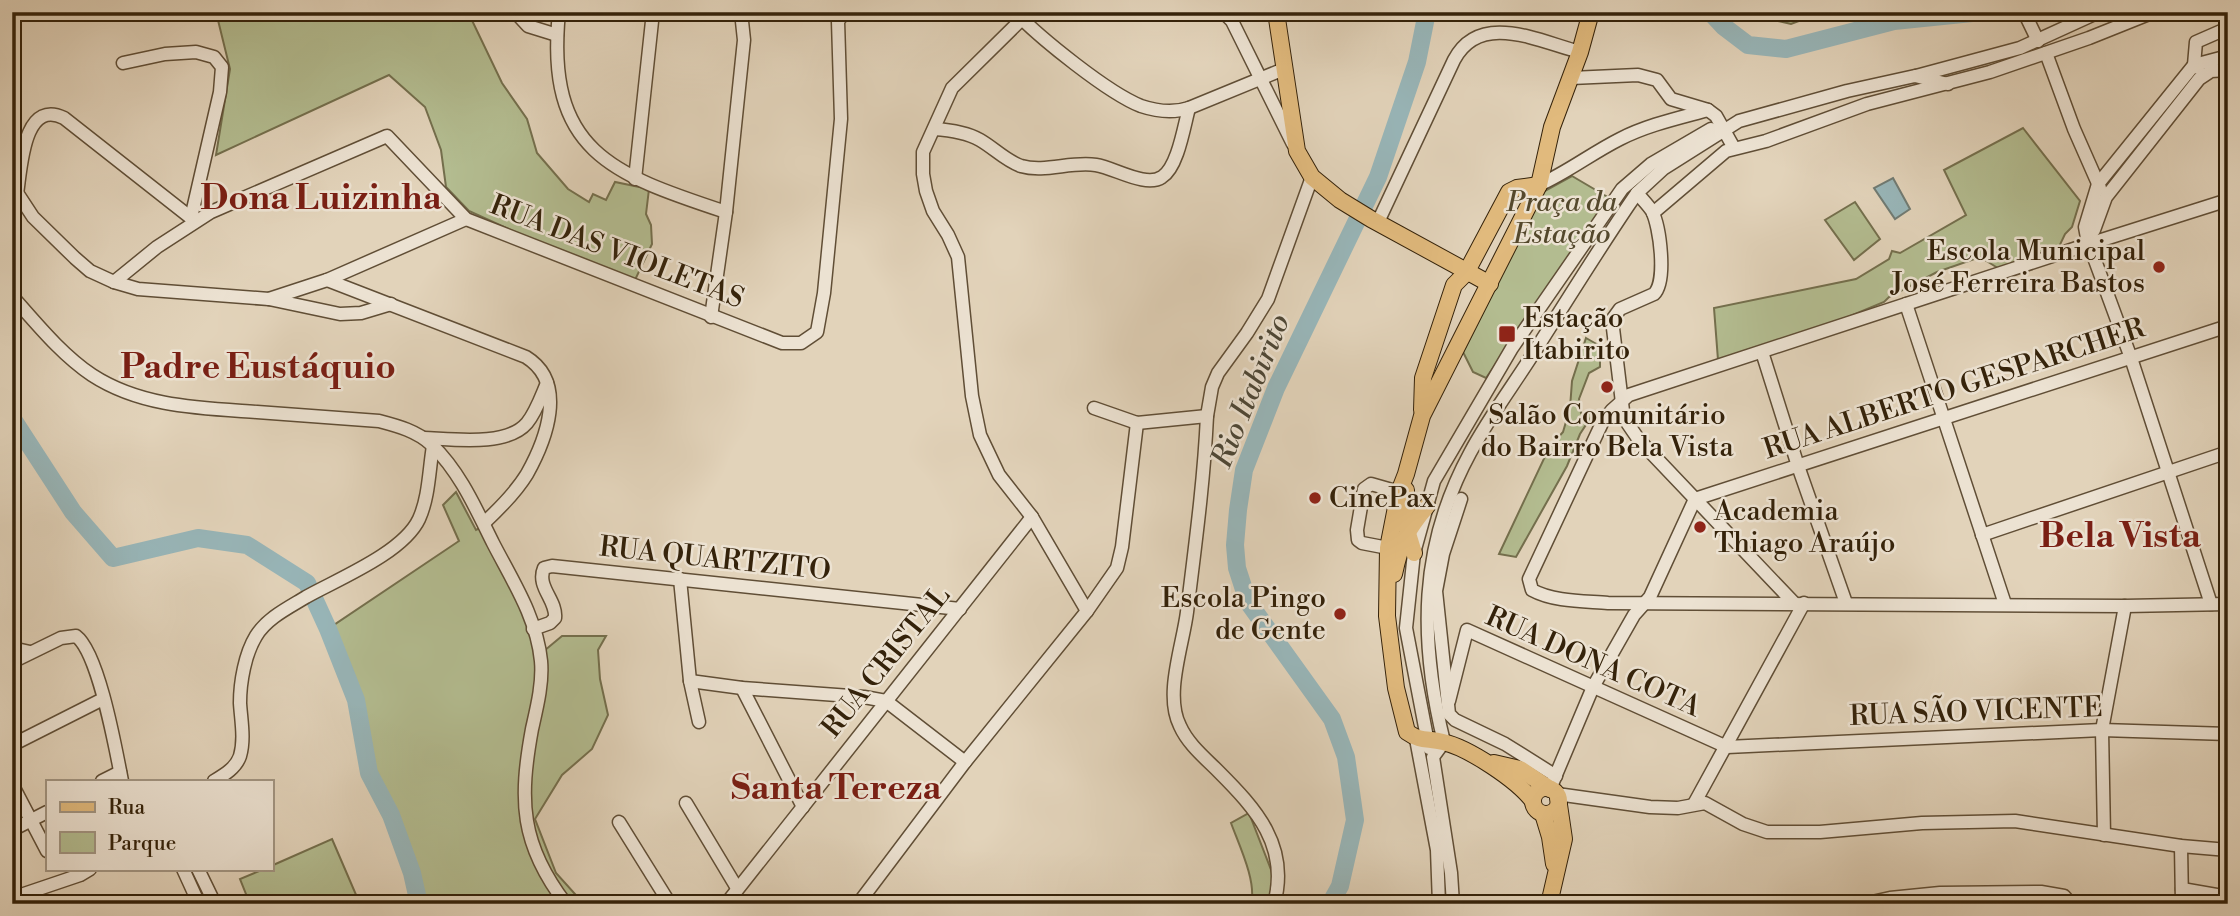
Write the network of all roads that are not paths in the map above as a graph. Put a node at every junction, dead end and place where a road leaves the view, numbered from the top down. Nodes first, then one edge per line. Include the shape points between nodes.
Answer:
1 (515, 12) edge
2 (559, 12) edge
3 (653, 12) edge
4 (741, 12) edge
5 (1215, 12) edge
6 (1276, 12) edge
7 (1591, 12) edge
8 (2024, 12) edge
9 (2099, 12) edge
10 (2154, 12) edge
11 (1022, 15) edge
12 (842, 17) edge
13 (2228, 28) edge
14 (557, 35) junction
15 (2038, 41) junction
16 (1580, 52) junction
17 (2046, 53) junction
18 (2228, 56) edge
19 (123, 63) dead end
20 (2194, 65) junction
21 (1284, 69) junction
22 (2228, 70) edge
23 (2204, 74) junction
24 (1914, 76) junction
25 (1571, 78) junction
26 (1260, 79) junction
27 (1948, 84) junction
28 (1867, 104) junction
29 (1189, 108) junction
30 (1708, 110) junction
31 (1722, 127) junction
32 (934, 129) junction
33 (1734, 148) junction
34 (1297, 150) junction
35 (1312, 177) junction
36 (635, 179) junction
37 (2098, 184) junction
38 (1539, 185) junction
39 (15, 190) edge
40 (1637, 193) junction
41 (2106, 197) junction
42 (2228, 200) edge
43 (726, 212) junction
44 (1653, 213) junction
45 (466, 219) junction
46 (193, 220) junction
47 (1375, 221) junction
48 (2088, 241) junction
49 (1466, 273) junction
50 (327, 280) junction
51 (114, 282) junction
52 (1490, 285) junction
53 (12, 296) edge
54 (269, 299) junction
55 (392, 304) junction
56 (1906, 304) junction
57 (711, 317) junction
58 (2228, 326) edge
59 (1762, 352) junction
60 (2130, 358) junction
61 (547, 383) junction
62 (1621, 401) junction
63 (1094, 408) dead end
64 (1207, 416) junction
65 (1422, 416) junction
66 (1944, 419) junction
67 (1138, 423) junction
68 (428, 442) junction
69 (2228, 452) edge
70 (1798, 466) junction
71 (2168, 471) junction
72 (1406, 474) junction
73 (1399, 492) junction
74 (1461, 499) dead end
75 (1695, 499) junction
76 (1427, 506) junction
77 (1032, 517) junction
78 (484, 523) junction
79 (1407, 530) junction
80 (1982, 535) junction
81 (1388, 548) junction
82 (1414, 553) junction
83 (680, 579) junction
84 (1645, 603) junction
85 (1799, 603) junction
86 (1846, 603) junction
87 (1387, 604) junction
88 (2005, 604) junction
89 (2211, 604) junction
90 (2228, 604) edge
91 (2125, 606) junction
92 (960, 610) junction
93 (1087, 611) junction
94 (533, 629) junction
95 (12, 648) edge
96 (30, 652) junction
97 (12, 662) edge
98 (690, 681) junction
99 (1593, 687) junction
100 (742, 688) junction
101 (103, 699) junction
102 (886, 701) junction
103 (1449, 701) junction
104 (699, 722) dead end
105 (2102, 730) junction
106 (2228, 734) edge
107 (1417, 737) junction
108 (1444, 742) junction
109 (12, 745) edge
110 (1727, 747) junction
111 (1433, 757) junction
112 (965, 762) junction
113 (1484, 762) junction
114 (121, 776) edge
115 (216, 780) edge
116 (12, 784) edge
117 (1555, 790) junction
118 (686, 803) dead end
119 (1694, 803) junction
120 (803, 807) junction
121 (1538, 808) junction
122 (46, 812) edge
123 (31, 820) junction
124 (619, 822) dead end
125 (12, 830) edge
126 (2104, 835) junction
127 (2181, 846) junction
128 (46, 849) edge
129 (2228, 850) edge
130 (58, 870) edge
131 (88, 870) edge
132 (183, 870) edge
133 (198, 870) edge
134 (1555, 873) junction
135 (63, 881) junction
136 (737, 888) junction
137 (2182, 889) junction
138 (1917, 895) junction
139 (2228, 897) edge
140 (12, 898) edge
141 (728, 903) edge
142 (199, 904) edge
143 (215, 904) edge
144 (566, 904) edge
145 (670, 904) edge
146 (858, 904) edge
147 (1274, 904) edge
148 (1439, 904) edge
149 (1453, 904) edge
150 (1549, 904) edge
151 (1863, 904) edge
152 (1896, 904) edge
153 (2071, 904) edge
154 (2182, 904) edge

1 - 14 street via 528,26
2 - 14 street
3 - 36 street
4 - 43 street via 744,40
5 - 26 street via 1232,21
6 - 21 main road
7 - 16 main road
8 - 15 street
9 - 15 street
10 - 17 street
11 - 29 street via 1084,69 1133,102 1158,110
11 - 32 street via 952,88
12 - 57 street, RUA DAS VIOLETAS via 841,119 817,332 801,343 782,343
13 - 20 street via 2196,42
14 - 36 street via 559,79 574,124 596,152
15 - 24 street
16 - 25 main road
16 - 47 street via 1511,32 1470,40 1458,52
17 - 27 street
17 - 37 street
18 - 20 street
19 - 46 street via 196,52 214,57 222,67
20 - 23 street
20 - 37 street
21 - 26 street
21 - 34 main road
22 - 23 street
23 - 41 street
24 - 27 street
24 - 28 street
24 - 31 street
25 - 30 street via 1638,75 1657,80 1671,99
25 - 38 main road via 1552,127
26 - 29 street
26 - 34 street
27 - 28 street
28 - 33 street
29 - 32 street via 1172,166 1163,177 1149,181 1095,165 1024,167 980,140
30 - 31 street
30 - 38 street via 1621,138
31 - 33 street
31 - 40 street
31 - 76 street via 1651,164 1622,189 1512,348 1434,481
32 - 77 street via 923,152 923,174 933,211 958,257 980,435 999,475
33 - 44 street
34 - 35 main road
35 - 47 main road
35 - 64 street via 1268,299 1218,373
36 - 43 street
37 - 41 street
37 - 48 street via 2085,227
38 - 49 main road via 1509,192
38 - 52 main road
39 - 46 street via 31,126 52,114 64,118
39 - 51 street via 33,217 82,264
40 - 44 street
40 - 108 street via 1476,442 1449,497 1428,587 1427,620 1429,669
41 - 48 street
42 - 48 street
43 - 57 street
44 - 62 street via 1661,284 1654,294 1620,309 1612,320
45 - 46 street, RUA DAS VIOLETAS via 387,136
45 - 50 street
45 - 57 street, RUA DAS VIOLETAS
46 - 51 street, RUA DAS VIOLETAS
47 - 49 main road
48 - 56 street
48 - 60 street
49 - 52 main road
49 - 65 main road via 1454,285 1423,379
50 - 54 street
50 - 55 street
51 - 54 street via 138,289
52 - 65 main road
53 - 68 street via 66,355 93,376 156,402 379,421 401,426
54 - 55 street via 340,314
55 - 61 street via 526,357 540,367
56 - 59 street
56 - 66 street
58 - 60 street, RUA ALBERTO GESPARCHER
59 - 62 street via 1644,388
59 - 70 street
60 - 66 street, RUA ALBERTO GESPARCHER
60 - 71 street
61 - 68 street via 533,415 520,430 497,438
61 - 78 street via 551,405 544,437 526,475
62 - 75 street via 1632,431
62 - 84 street via 1602,423 1532,569 1530,583 1534,591 1564,599
63 - 67 street
64 - 67 street
64 - 147 street via 1174,704 1180,727 1195,749 1244,799 1266,830 1279,863
65 - 72 main road
66 - 70 street, RUA ALBERTO GESPARCHER
66 - 80 street
67 - 93 street via 1120,559
68 - 78 street via 458,477
68 - 115 street via 425,500 418,521 405,538 263,626 249,650 240,699 239,758
69 - 71 street
70 - 75 street, RUA ALBERTO GESPARCHER
70 - 86 street
71 - 80 street
71 - 89 street
72 - 73 main road
72 - 79 main road
73 - 81 main road
73 - 81 street via 1371,484 1364,489 1358,540
74 - 103 street via 1436,591
75 - 84 street
75 - 85 street
76 - 79 main road
76 - 82 street
77 - 92 street, RUA CRISTAL
77 - 93 street
78 - 94 street
79 - 82 main road
79 - 87 main road
80 - 88 street
81 - 87 main road
82 - 107 street via 1406,628
83 - 92 street, RUA QUARTZITO
83 - 94 street, RUA QUARTZITO via 547,566 542,570 542,584 555,618
83 - 98 street
84 - 85 street
84 - 99 street
85 - 86 street
85 - 110 street
86 - 88 street
87 - 107 main road via 1390,652
88 - 91 street
89 - 90 street
89 - 91 street
91 - 105 street
92 - 102 street, RUA CRISTAL
93 - 112 street
94 - 144 street via 541,681 526,765 524,808 535,850
95 - 96 street
96 - 97 street
96 - 101 street via 76,636 88,649
98 - 100 street
98 - 104 street
99 - 103 street, RUA DONA COTA via 1467,629
99 - 110 street, RUA DONA COTA
99 - 117 street
100 - 102 street
100 - 120 street
101 - 109 street
101 - 114 street
102 - 112 street
102 - 120 street, RUA CRISTAL
103 - 117 street via 1449,713 1455,720 1505,744
105 - 106 street, RUA SÃO VICENTE
105 - 110 street, RUA SÃO VICENTE
105 - 126 street
107 - 108 main road
107 - 111 street
107 - 148 street via 1437,850
108 - 111 street
108 - 113 main road
110 - 119 street
111 - 149 street
112 - 146 street
113 - 117 main road via 1520,769
113 - 121 main road via 1517,783
116 - 123 street
117 - 119 street via 1650,807 1678,808
117 - 121 main road via 1555,810
117 - 134 main road via 1564,839
118 - 136 street
119 - 126 street via 1708,804 1767,832 2015,821
120 - 136 street, RUA CRISTAL
121 - 134 main road via 1554,855
122 - 123 street
123 - 125 street
123 - 128 street
124 - 145 street
126 - 127 street
127 - 129 street
127 - 137 street
130 - 135 street
131 - 135 street
132 - 142 street
133 - 143 street
134 - 150 main road
135 - 140 street
136 - 141 street, RUA CRISTAL
137 - 139 street
137 - 154 street
138 - 151 street
138 - 152 street
138 - 153 street via 2041,892 2064,896

